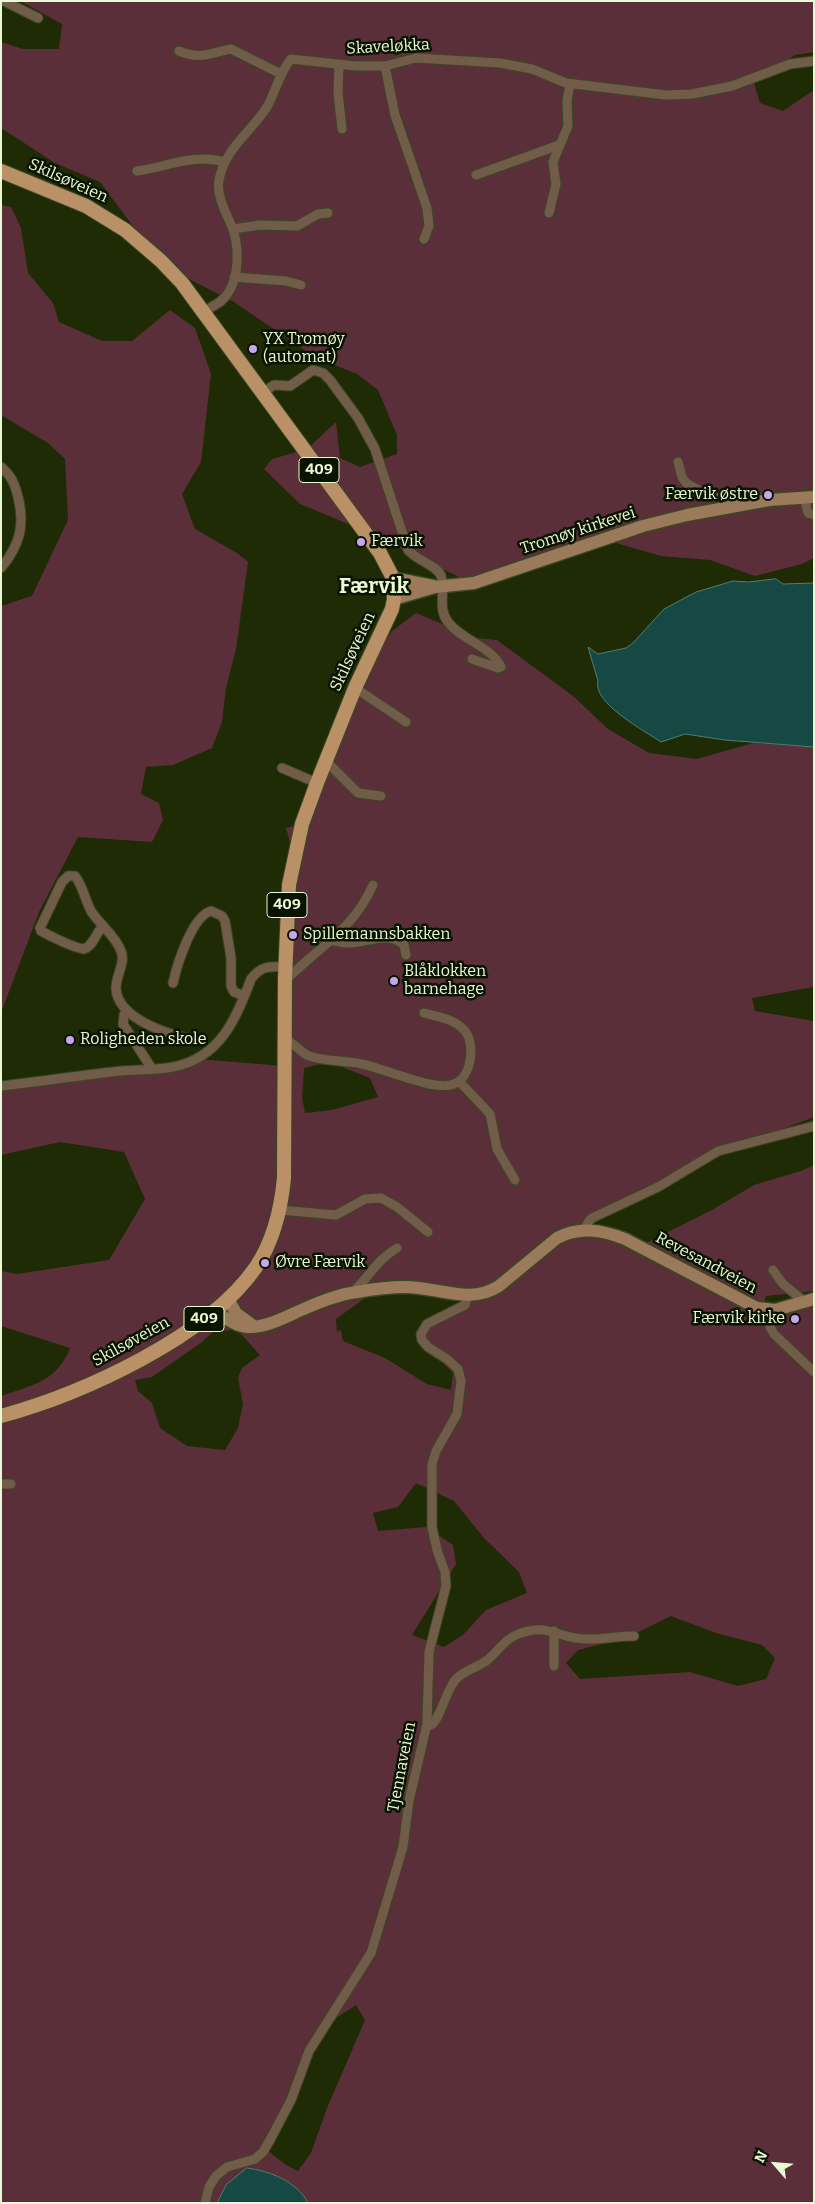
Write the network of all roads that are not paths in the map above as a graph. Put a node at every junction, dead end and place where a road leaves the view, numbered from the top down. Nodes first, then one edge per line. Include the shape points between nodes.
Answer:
1 (4, 1) edge
2 (38, 18) dead end
3 (179, 51) dead end
4 (814, 60) edge
5 (339, 65) junction
6 (385, 66) junction
7 (281, 74) junction
8 (570, 84) junction
9 (342, 128) dead end
10 (559, 145) junction
11 (224, 162) junction
12 (1, 171) edge
13 (137, 171) dead end
14 (476, 175) dead end
15 (328, 213) dead end
16 (549, 213) dead end
17 (233, 229) junction
18 (424, 239) dead end
19 (234, 277) junction
20 (301, 285) dead end
21 (203, 312) junction
22 (262, 393) junction
23 (678, 462) dead end
24 (1, 467) edge
25 (809, 497) edge
26 (732, 506) junction
27 (814, 515) edge
28 (1, 568) edge
29 (397, 579) junction
30 (438, 586) junction
31 (398, 598) junction
32 (472, 659) dead end
33 (355, 688) junction
34 (406, 722) dead end
35 (326, 761) junction
36 (282, 768) dead end
37 (317, 783) junction
38 (381, 796) dead end
39 (373, 885) dead end
40 (103, 926) junction
41 (330, 940) junction
42 (406, 955) dead end
43 (285, 972) junction
44 (173, 983) dead end
45 (244, 996) junction
46 (126, 1011) junction
47 (424, 1013) dead end
48 (198, 1039) dead end
49 (285, 1039) junction
50 (152, 1069) junction
51 (459, 1081) junction
52 (1, 1086) edge
53 (814, 1126) edge
54 (515, 1180) dead end
55 (280, 1210) junction
56 (584, 1230) junction
57 (428, 1232) dead end
58 (397, 1248) dead end
59 (773, 1270) dead end
60 (356, 1292) junction
61 (468, 1296) junction
62 (228, 1299) junction
63 (809, 1301) edge
64 (214, 1310) junction
65 (768, 1310) junction
66 (256, 1326) junction
67 (814, 1372) edge
68 (1, 1416) edge
69 (1, 1484) edge
70 (11, 1484) dead end
71 (554, 1631) junction
72 (634, 1636) dead end
73 (554, 1666) dead end
74 (427, 1724) junction
75 (205, 2203) edge

1 - 2 street
3 - 7 street via 196,56 231,49
4 - 8 street, Skaveløkka via 790,64 732,86 692,94 666,95
5 - 6 street, Skaveløkka
5 - 7 street, Skaveløkka via 291,59
5 - 9 street
6 - 8 street, Skaveløkka via 416,58 500,63 532,69
6 - 18 street via 395,115 427,208 429,226
7 - 11 street, Skaveløkka via 267,106
8 - 10 street via 568,126
10 - 14 street
10 - 16 street via 553,162 556,184
11 - 13 street via 190,160
11 - 17 street, Skaveløkka via 219,191
12 - 21 main road, Skilsøveien / 409 via 78,202 125,230 165,265
15 - 17 street via 318,214 297,226 260,225
17 - 19 street, Skaveløkka via 237,257
19 - 20 street
19 - 21 street, Skaveløkka via 223,299
21 - 22 main road, Skilsøveien / 409
22 - 29 main road, Skilsøveien / 409
22 - 30 street via 274,384 290,386 313,370 330,380 358,418 375,449 408,550 418,560 437,570 441,575
23 - 26 street via 686,483 709,496 730,496
24 - 28 street via 14,482 22,522 17,545
25 - 26 main road, Tromøy kirkevei
25 - 27 street, Tromøy kirkevei via 808,513
26 - 30 main road, Tromøy kirkevei via 643,526 474,583
29 - 30 main road, Tromøy kirkevei
29 - 31 main road, Skilsøveien / 409
30 - 31 main road, Tromøy kirkevei
30 - 32 street via 447,622 493,657 501,667
31 - 33 main road, Skilsøveien / 409
33 - 34 street
33 - 35 main road, Skilsøveien / 409
35 - 37 main road, Skilsøveien / 409
35 - 38 street via 358,793
36 - 37 street
37 - 43 main road, Skilsøveien / 409 via 294,853 289,885
39 - 41 street via 355,917
40 - 40 street via 90,946 84,949 41,931 43,919 65,878 75,876 92,913
40 - 46 street via 115,939 123,956 116,992
41 - 42 street via 346,943 396,939 404,945
41 - 43 street via 289,977
43 - 45 street via 268,966 261,968 250,979
43 - 49 main road, Skilsøveien / 409
44 - 45 street via 182,950 203,916 211,911 225,921 231,958 231,986 234,992
45 - 50 street via 231,1027 211,1048 174,1067
46 - 48 street via 168,1034
46 - 50 street via 124,1024
47 - 51 street via 454,1021 466,1032 470,1061
49 - 51 street via 307,1055 322,1060 361,1064 433,1084 454,1085
49 - 55 main road, Skilsøveien / 409 via 284,1178
50 - 52 street
51 - 54 street via 490,1114 497,1149
53 - 56 street, Revesandveien via 718,1151 658,1187 592,1218
55 - 57 street via 336,1215 365,1199 381,1198
55 - 62 main road, Skilsøveien / 409 via 263,1256
56 - 61 main road, Revesandveien via 568,1232 557,1238 489,1292
56 - 65 main road, Revesandveien via 625,1239 742,1301
58 - 60 street via 381,1258
59 - 63 street via 783,1284
60 - 61 main road, Revesandveien via 407,1287
60 - 66 main road, Revesandveien
61 - 74 street, Tjennaveien via 465,1305 427,1324 421,1334 428,1347 458,1369 461,1381 457,1414 432,1464 432,1527 446,1586 429,1652
62 - 64 main road, Skilsøveien / 409
62 - 66 main road via 236,1313
63 - 65 main road, Revesandveien
64 - 66 main road, Revesandveien via 241,1326
64 - 68 main road, Skilsøveien / 409 via 172,1341 119,1371 66,1395
65 - 67 street via 774,1334
69 - 70 street
71 - 72 street via 587,1639
71 - 73 street
71 - 74 street via 540,1628 512,1637 486,1661 456,1679 445,1696 437,1720
74 - 75 street, Tjennaveien via 400,1861 371,1953 309,2051 291,2100 263,2152 255,2159 227,2168 216,2176

